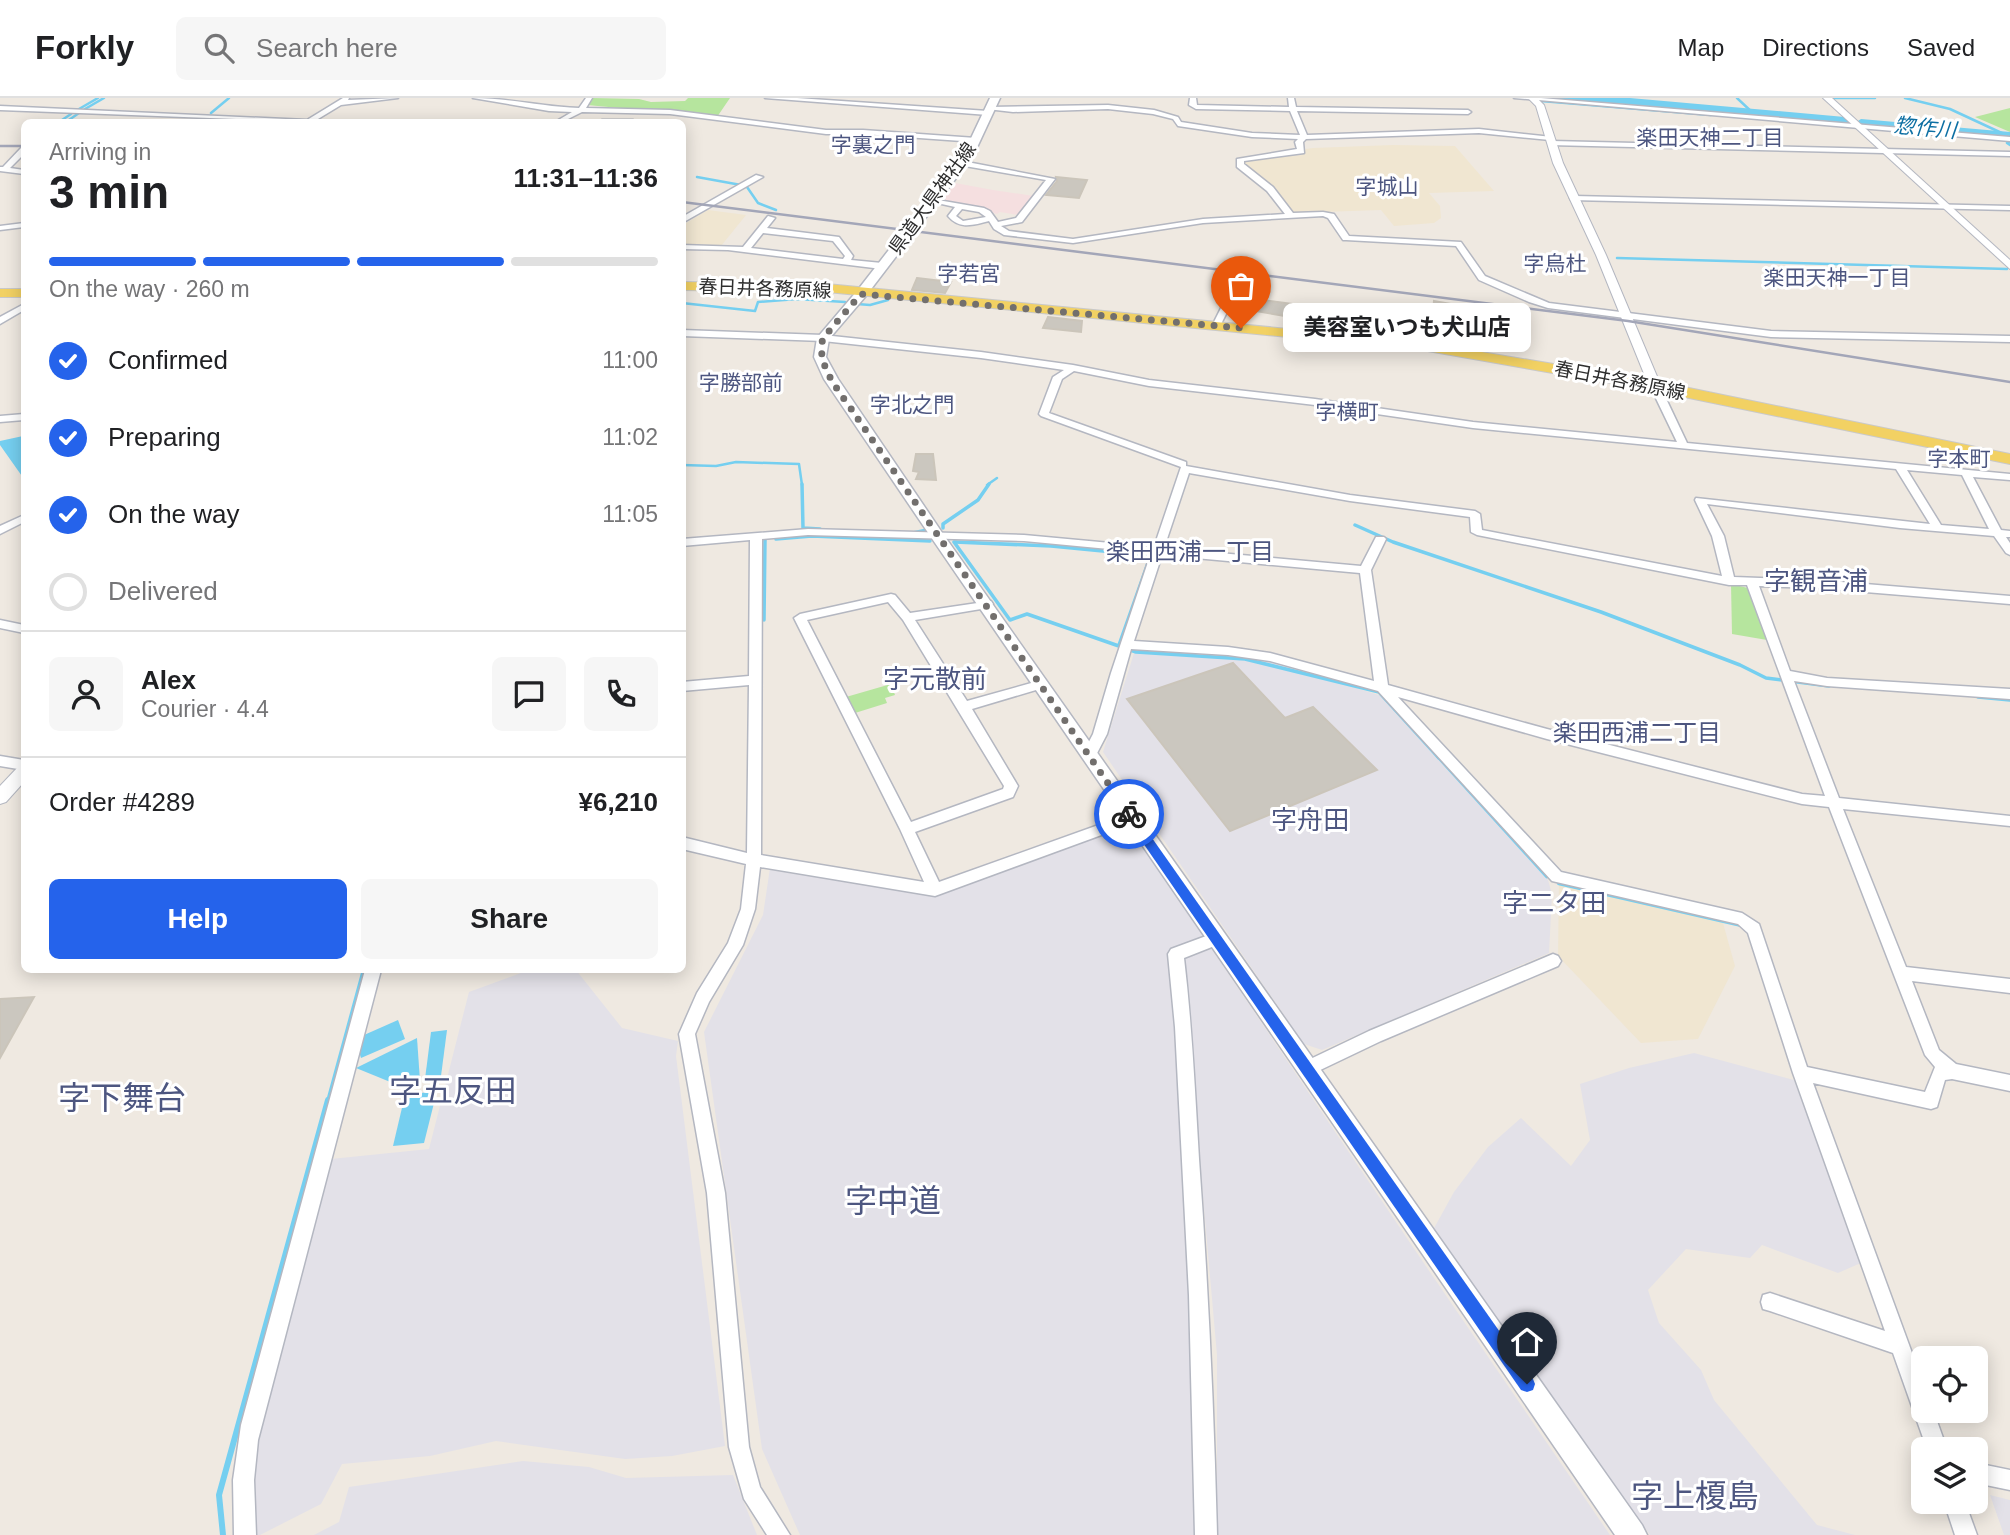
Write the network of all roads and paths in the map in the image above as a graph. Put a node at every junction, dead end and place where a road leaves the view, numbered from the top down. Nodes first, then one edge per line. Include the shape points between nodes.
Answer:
1 (348, 98) edge
2 (395, 98) edge
3 (476, 98) edge
4 (491, 98) edge
5 (589, 98) edge
6 (768, 98) edge
7 (1193, 98) edge
8 (1291, 98) edge
9 (1331, 98) edge
10 (1376, 98) edge
11 (1420, 98) edge
12 (1517, 98) edge
13 (1827, 98) edge
14 (794, 99) edge
15 (1533, 99) edge
16 (340, 103) junction
17 (991, 107) edge
18 (0, 108) edge
19 (582, 109) junction
20 (1293, 109) junction
21 (1334, 109) junction
22 (1379, 110) junction
23 (1424, 111) junction
24 (677, 113) junction
25 (1472, 118) junction
26 (264, 119) edge
27 (313, 119) edge
28 (564, 119) edge
29 (670, 119) edge
30 (1853, 122) junction
31 (1304, 137) junction
32 (1999, 138) junction
33 (2010, 139) edge
34 (976, 140) junction
35 (1551, 141) junction
36 (2010, 148) edge
37 (1884, 151) junction
38 (21, 153) edge
39 (2010, 154) edge
40 (962, 163) junction
41 (2, 169) edge
42 (21, 172) edge
43 (759, 177) dead end
44 (1574, 198) junction
45 (932, 201) junction
46 (960, 206) junction
47 (1946, 207) junction
48 (2010, 208) edge
49 (1290, 215) junction
50 (771, 218) dead end
51 (686, 219) edge
52 (993, 222) junction
53 (21, 225) edge
54 (0, 228) edge
55 (761, 230) junction
56 (686, 247) edge
57 (745, 250) junction
58 (846, 261) junction
59 (882, 266) junction
60 (2010, 266) edge
61 (686, 286) edge
62 (0, 293) edge
63 (21, 293) edge
64 (861, 294) junction
65 (21, 309) edge
66 (1224, 310) dead end
67 (1626, 315) junction
68 (0, 321) edge
69 (1216, 326) junction
70 (686, 332) edge
71 (823, 338) junction
72 (2010, 339) edge
73 (1073, 368) junction
74 (1655, 386) junction
75 (21, 416) edge
76 (0, 419) edge
77 (1685, 446) junction
78 (2010, 459) edge
79 (1182, 464) dead end
80 (1899, 465) junction
81 (1965, 472) junction
82 (2010, 477) edge
83 (21, 520) edge
84 (1937, 527) junction
85 (0, 531) edge
86 (1997, 533) junction
87 (2010, 534) edge
88 (757, 537) junction
89 (938, 537) junction
90 (1380, 540) dead end
91 (686, 543) edge
92 (1159, 549) junction
93 (2010, 551) edge
94 (1365, 570) junction
95 (1729, 581) junction
96 (1752, 583) junction
97 (2010, 600) edge
98 (987, 604) junction
99 (907, 617) junction
100 (0, 624) edge
101 (21, 628) edge
102 (1127, 648) junction
103 (1786, 676) junction
104 (753, 680) junction
105 (1042, 684) junction
106 (686, 687) edge
107 (1382, 688) junction
108 (2010, 694) edge
109 (964, 707) junction
110 (1089, 755) junction
111 (0, 761) edge
112 (21, 764) edge
113 (21, 775) edge
114 (0, 797) edge
115 (1833, 801) junction
116 (1132, 818) junction
117 (2010, 821) edge
118 (907, 829) junction
119 (686, 843) edge
120 (754, 860) junction
121 (935, 890) junction
122 (1217, 938) junction
123 (1553, 961) dead end
124 (372, 973) edge
125 (1902, 973) junction
126 (2010, 986) edge
127 (1308, 1068) junction
128 (1952, 1071) junction
129 (1801, 1073) junction
130 (2010, 1083) edge
131 (1770, 1302) dead end
132 (1900, 1346) junction
133 (1911, 1377) edge
134 (1988, 1475) edge
135 (2010, 1480) edge
136 (1959, 1514) edge
137 (245, 1535) edge
138 (779, 1535) edge
139 (1206, 1535) edge
140 (1632, 1535) edge
141 (1966, 1535) edge

1 - 16 street
2 - 16 street
3 - 4 street
4 - 19 street
5 - 19 street
6 - 14 street
7 - 20 street via 1196,107
8 - 20 street
9 - 21 street
10 - 22 street
11 - 23 street
12 - 15 street
13 - 30 street
14 - 17 street
15 - 30 street
15 - 35 street
16 - 27 street
17 - 31 street via 1149,109 1175,118 1178,124
17 - 34 main road, 県道大県神社線
18 - 26 street
19 - 24 street
19 - 28 street
20 - 21 street
20 - 31 street
21 - 22 street
22 - 23 street
23 - 25 street
24 - 29 street
24 - 34 street via 826,132
25 - 31 street
25 - 35 street
30 - 32 street
30 - 37 street
31 - 49 street via 1298,153 1241,159 1240,165 1270,189
32 - 33 street
32 - 36 street
34 - 40 main road, 県道大県神社線
35 - 37 street
35 - 44 street
37 - 39 street
37 - 47 street
38 - 41 street
40 - 45 main road, 県道大県神社線
40 - 52 street via 1051,179 1019,220
41 - 42 street
43 - 51 street
44 - 47 street
44 - 67 street
45 - 46 street
45 - 59 main road, 県道大県神社線
46 - 52 street via 981,210
46 - 52 street via 952,215 957,222
47 - 48 street
47 - 60 street
49 - 52 street via 1167,226 1080,242 1007,233
49 - 67 street via 1331,216 1346,238 1458,243 1487,281 1540,303
50 - 55 street
53 - 54 street
55 - 57 street
55 - 58 street via 836,239 849,256
56 - 57 street
57 - 58 street
58 - 59 street
59 - 64 main road, 県道大県神社線
61 - 64 main road, 春日井各務原線 via 827,288
62 - 63 main road
64 - 69 main road, 春日井各務原線
64 - 71 main road, 県道大県神社線
65 - 68 street
66 - 69 street
67 - 72 street via 1771,334
67 - 74 street
69 - 74 main road, 春日井各務原線 via 1422,346
70 - 71 street
71 - 73 street
71 - 89 main road via 820,356 831,379
73 - 77 street via 1149,383 1473,425
73 - 79 street via 1058,377 1044,414
74 - 77 street
74 - 78 main road, 春日井各務原線
75 - 76 street
77 - 80 street
80 - 81 street
80 - 84 street
81 - 82 street
81 - 86 street
83 - 85 street
84 - 86 street
84 - 95 street via 1700,500 1718,536
86 - 87 street
86 - 93 street
88 - 89 street via 808,532
88 - 91 street
88 - 104 street
89 - 92 street via 1024,538
89 - 98 main road
90 - 94 street
92 - 94 street
92 - 95 street via 1185,469 1475,514 1477,532
92 - 102 street
94 - 107 street
95 - 96 street
96 - 97 street
96 - 103 street
98 - 99 street
98 - 105 main road
99 - 109 street
99 - 118 street via 888,596 800,618
100 - 101 street
102 - 107 street via 1270,657
102 - 110 street
103 - 108 street
103 - 115 street
104 - 106 street
104 - 120 street
105 - 109 street
105 - 110 main road
107 - 115 street via 1764,790
107 - 129 street via 1557,877 1750,923
109 - 118 street via 1011,786 1008,793
110 - 116 main road
111 - 112 street
113 - 114 street
115 - 117 street
115 - 125 street
116 - 121 street
116 - 122 main road
118 - 121 street
119 - 120 street
120 - 121 street
120 - 138 street via 748,909 735,945 702,998 687,1034 716,1193 739,1447 751,1492
122 - 127 main road
122 - 139 street via 1176,954 1199,1287
123 - 127 street
124 - 137 street via 251,1425 240,1494
125 - 126 street
125 - 128 street via 1933,1055
127 - 140 main road
128 - 129 street via 1939,1073 1931,1101
128 - 130 street
129 - 132 street
131 - 132 street
132 - 133 street
134 - 135 street
136 - 141 street

